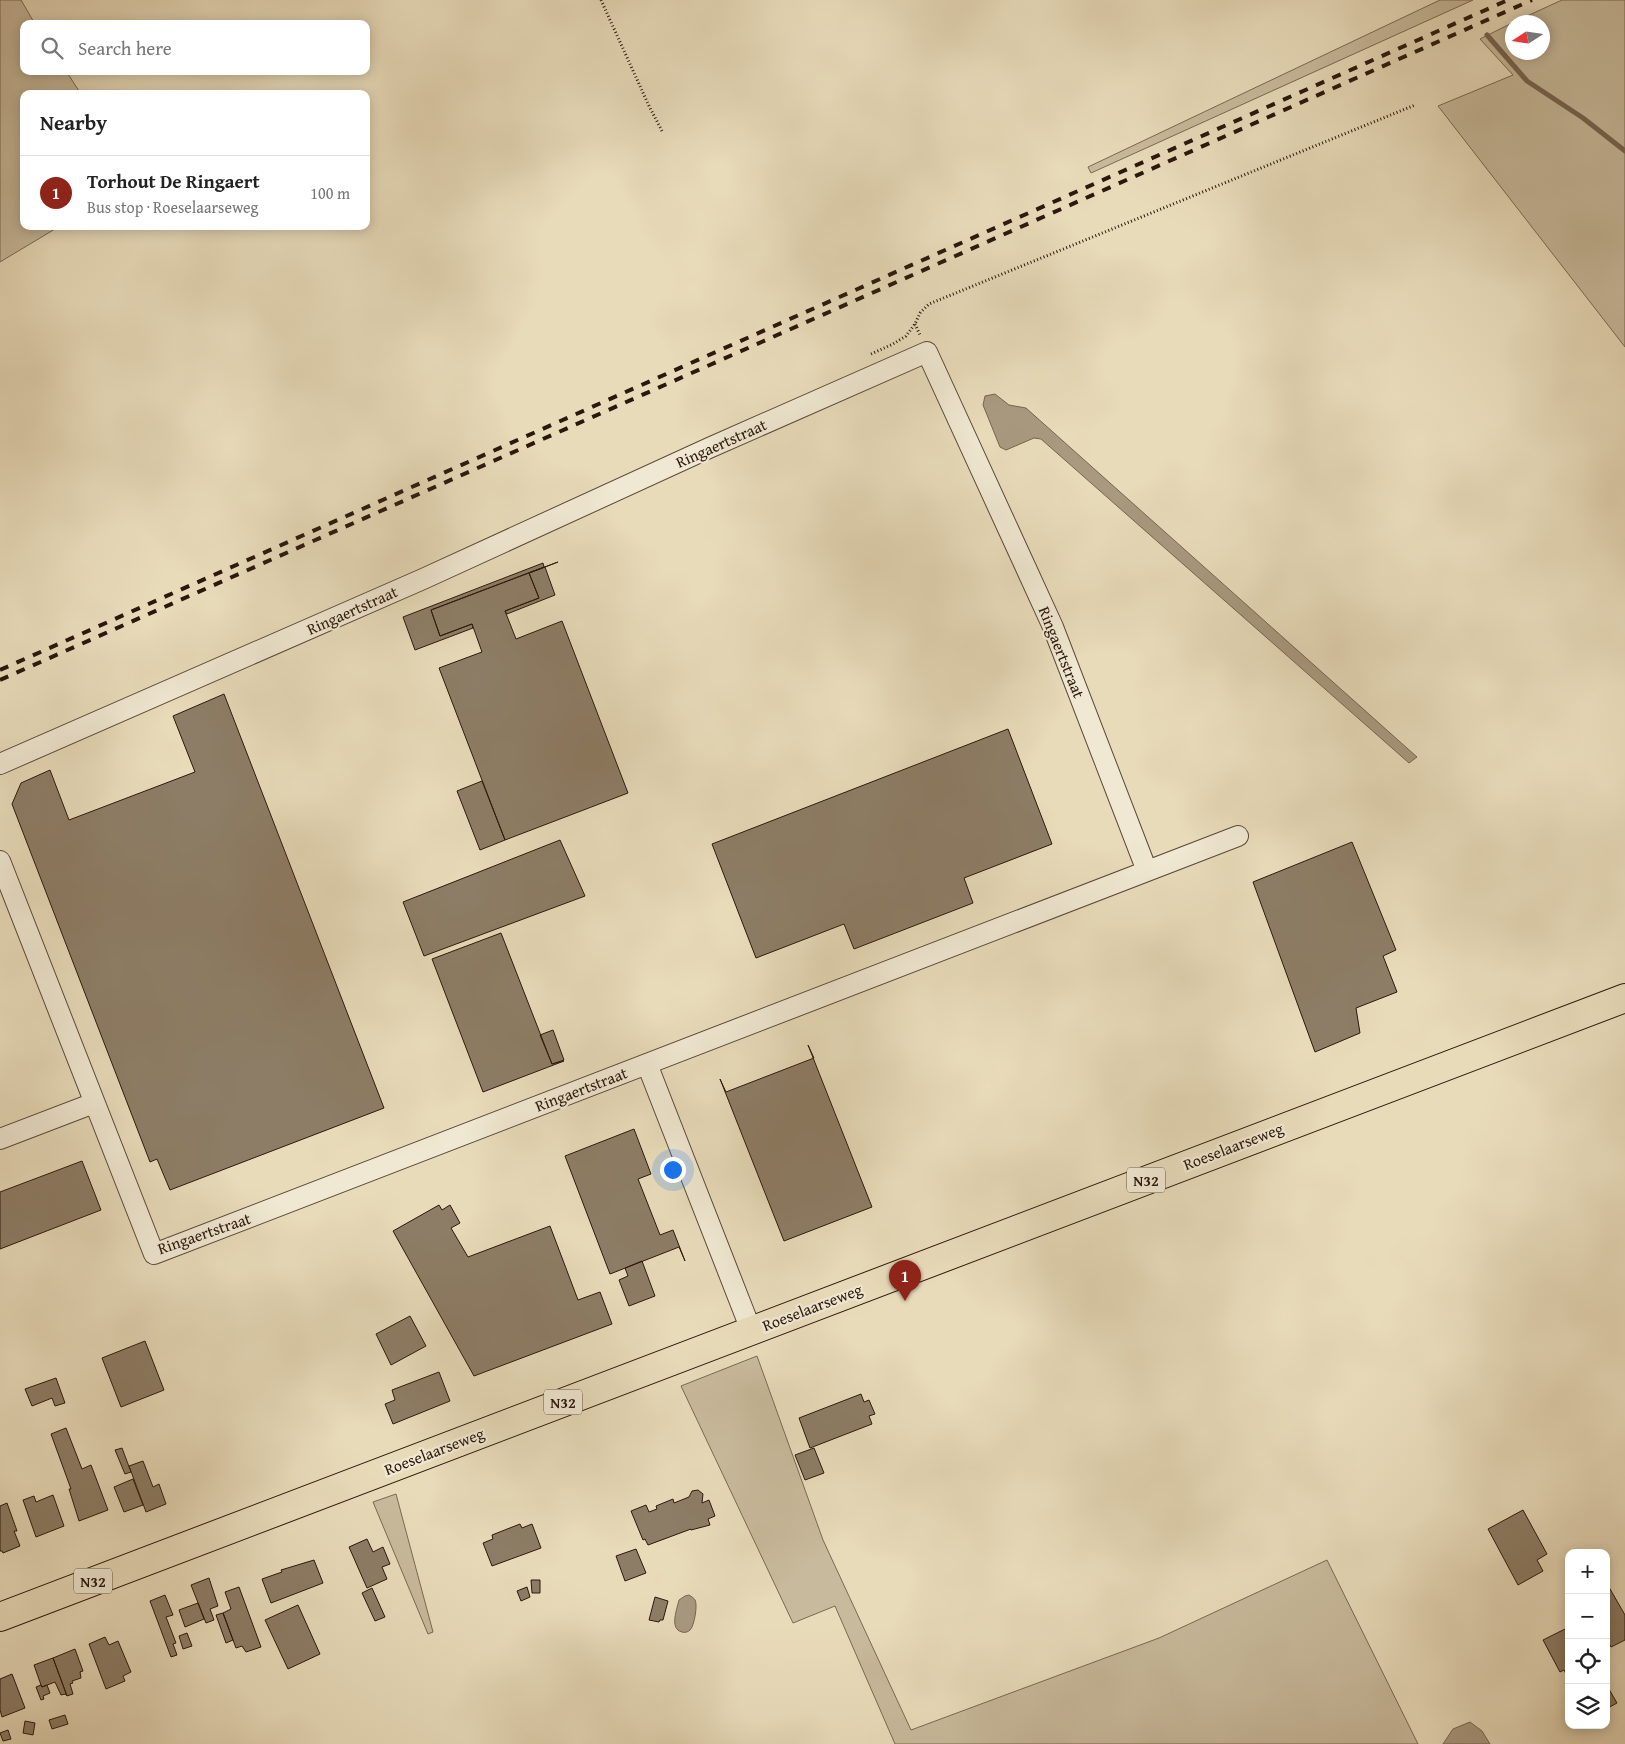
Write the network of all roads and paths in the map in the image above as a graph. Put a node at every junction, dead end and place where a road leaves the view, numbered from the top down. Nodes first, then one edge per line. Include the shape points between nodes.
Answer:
1 (601, 0) edge
2 (1415, 104) dead end
3 (662, 131) dead end
4 (866, 356) dead end
5 (0, 764) edge
6 (1238, 836) dead end
7 (0, 861) edge
8 (1148, 871) junction
9 (1625, 998) edge
10 (647, 1064) junction
11 (94, 1103) junction
12 (0, 1139) edge
13 (751, 1330) junction
14 (0, 1617) edge

1 - 3 path
2 - 4 path via 929,304 906,336
5 - 8 street, Ringaertstraat via 423,579 927,352 1053,627
6 - 8 street, Ringaertstraat
7 - 11 street, Ringaertstraat
8 - 10 street, Ringaertstraat
9 - 13 main road, Roeselaarseweg / N32
10 - 11 street, Ringaertstraat via 154,1254
10 - 13 street, Ringaertstraat
11 - 12 street
13 - 14 main road, Roeselaarseweg / N32

